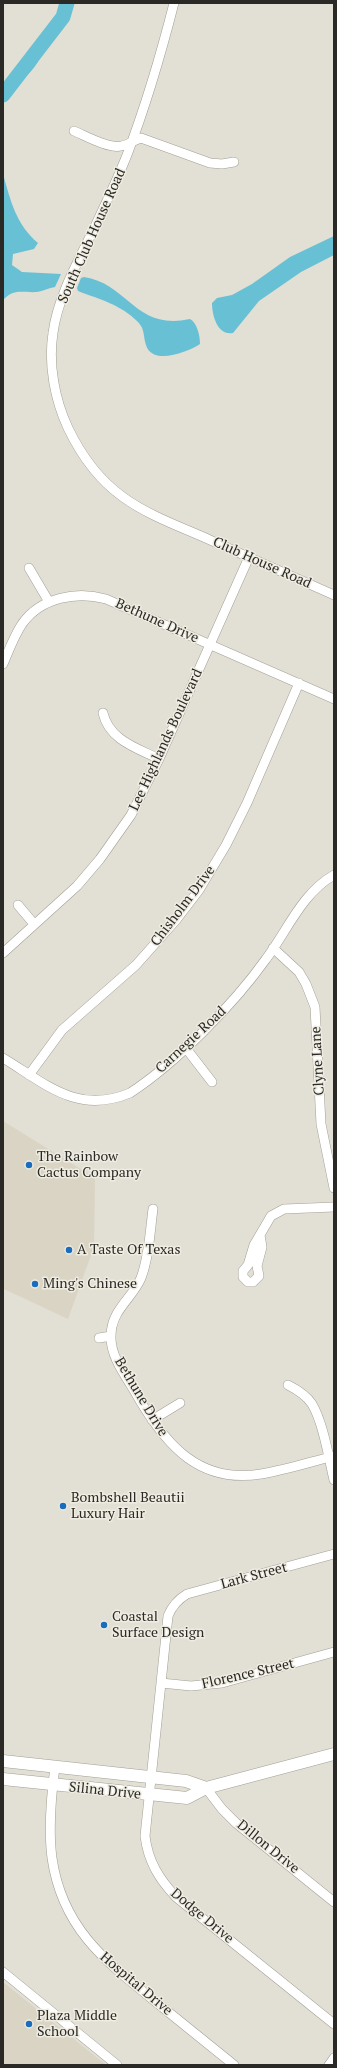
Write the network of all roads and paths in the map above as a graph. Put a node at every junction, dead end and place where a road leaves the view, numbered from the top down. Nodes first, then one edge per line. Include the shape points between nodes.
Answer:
1 (174, 3) edge
2 (74, 131) dead end
3 (132, 141) junction
4 (234, 162) dead end
5 (191, 532) joint
6 (249, 557) junction
7 (29, 568) dead end
8 (334, 595) edge
9 (49, 602) junction
10 (210, 644) junction
11 (3, 664) edge
12 (299, 683) junction
13 (334, 699) edge
14 (103, 713) dead end
15 (159, 759) junction
16 (334, 875) edge
17 (18, 905) dead end
18 (34, 924) junction
19 (273, 948) junction
20 (3, 953) edge
21 (185, 1048) junction
22 (3, 1058) edge
23 (29, 1075) junction
24 (212, 1082) dead end
25 (334, 1188) edge
26 (334, 1207) edge
27 (153, 1209) dead end
28 (260, 1235) dead end
29 (111, 1336) junction
30 (99, 1338) dead end
31 (288, 1385) dead end
32 (180, 1403) dead end
33 (152, 1420) junction
34 (331, 1456) edge
35 (334, 1480) edge
36 (334, 1554) edge
37 (175, 1603) joint
38 (334, 1652) edge
39 (161, 1683) junction
40 (334, 1754) edge
41 (3, 1761) edge
42 (55, 1768) junction
43 (150, 1778) junction
44 (3, 1779) edge
45 (53, 1785) junction
46 (206, 1788) junction
47 (148, 1796) junction
48 (334, 1902) edge
49 (3, 1972) edge
50 (334, 2024) edge
51 (334, 2058) edge
52 (117, 2065) edge
53 (234, 2065) edge
54 (329, 2065) edge

1 - 3 street, South Club House Road via 160,60
2 - 3 street via 112,146 125,146
3 - 4 street via 148,139 210,163
3 - 5 street, South Club House Road via 75,267 59,309 52,347 56,394 73,438 94,469 109,485 136,505
5 - 6 street, Club House Road
6 - 8 street, Club House Road
6 - 10 street, Lee Highlands Boulevard
7 - 9 street
9 - 10 street, Bethune Drive via 82,595 106,599
9 - 11 street, Bethune Drive via 23,623
10 - 12 street, Bethune Drive
10 - 15 street, Lee Highlands Boulevard
12 - 13 street, Bethune Drive
12 - 23 street, Chisholm Drive via 226,845 198,890 176,920 136,965 62,1030
14 - 15 street via 108,727 114,734
15 - 18 street, Lee Highlands Boulevard via 142,796 110,846 77,886
16 - 19 street, Carnegie Road via 308,897
17 - 18 street
18 - 20 street, Lee Highlands Boulevard
19 - 21 street, Carnegie Road via 237,994
19 - 25 street, Clyne Lane via 299,972 315,1007 321,1124
21 - 23 street, Carnegie Road via 141,1086 130,1093 106,1100 94,1102 71,1098
21 - 24 street
22 - 23 street, Carnegie Road
26 - 28 street via 277,1211 267,1221
27 - 29 street, Bethune Drive via 141,1278 115,1317
29 - 30 street
29 - 33 street, Bethune Drive via 113,1350 121,1368
31 - 34 street via 305,1395 312,1404
32 - 33 street
33 - 34 street, Bethune Drive via 174,1448 190,1461 218,1472 247,1476
34 - 35 street
36 - 37 street, Lark Street via 187,1594
37 - 39 street, Dodge Drive via 168,1616
38 - 39 street, Florence Street via 222,1683 191,1686
39 - 43 street, Dodge Drive
40 - 46 street, Silina Drive
41 - 42 street, Silina Drive
42 - 43 street, Silina Drive
42 - 45 street, Hospital Drive
43 - 46 street, Silina Drive via 186,1781
43 - 47 street, Dodge Drive
44 - 45 street, Silina Drive
45 - 47 street, Silina Drive
45 - 53 street, Hospital Drive via 50,1822 52,1860 63,1899 84,1936 109,1964
46 - 47 street, Silina Drive via 187,1798
46 - 48 street, Dillon Drive via 236,1823
47 - 50 street, Dodge Drive via 146,1848 164,1884 176,1897
49 - 52 street
51 - 54 street

